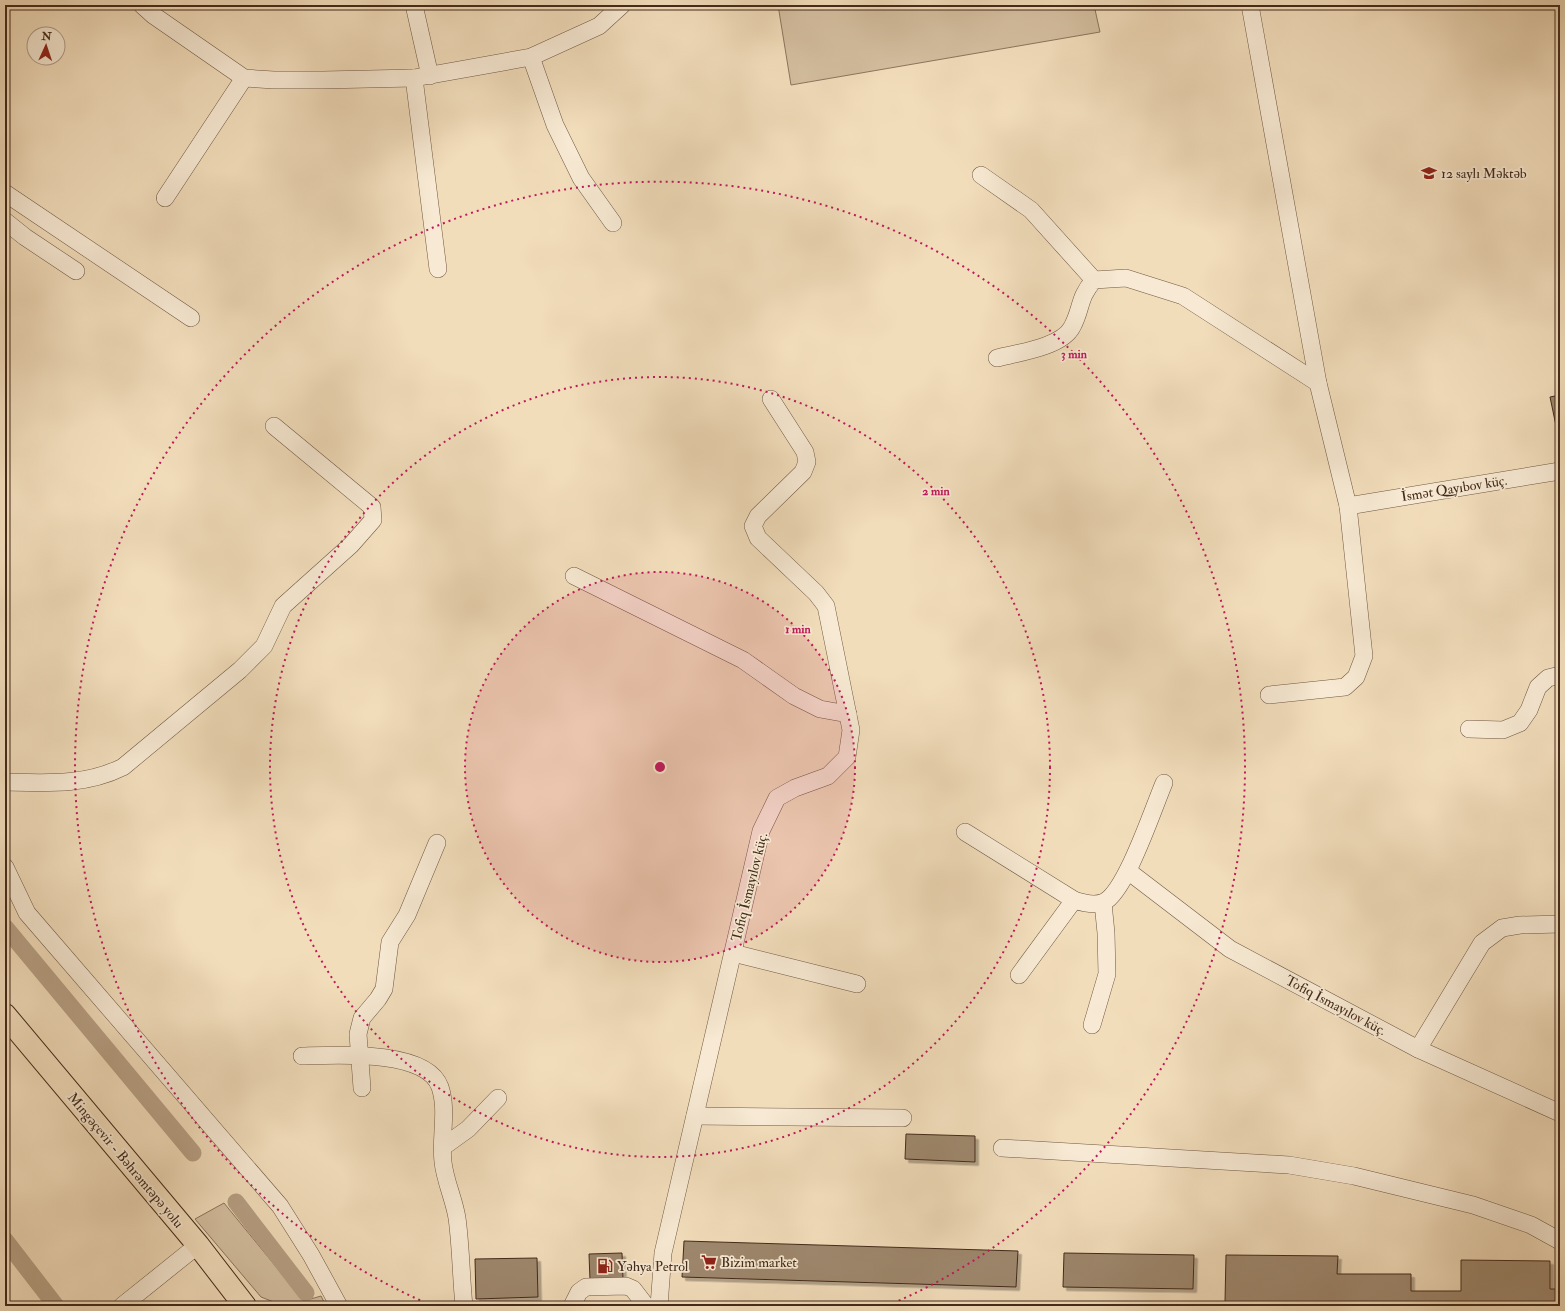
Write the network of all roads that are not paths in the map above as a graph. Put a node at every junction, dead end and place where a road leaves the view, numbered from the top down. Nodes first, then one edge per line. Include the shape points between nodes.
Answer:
1 (142, 5) edge
2 (414, 5) edge
3 (622, 5) edge
4 (1250, 5) edge
5 (530, 57) junction
6 (422, 77) junction
7 (244, 78) junction
8 (981, 175) dead end
9 (5, 193) edge
10 (165, 198) dead end
11 (5, 221) edge
12 (613, 223) dead end
13 (438, 269) dead end
14 (76, 272) dead end
15 (1094, 280) junction
16 (191, 318) dead end
17 (997, 358) dead end
18 (1318, 383) junction
19 (771, 399) dead end
20 (274, 426) dead end
21 (1560, 471) edge
22 (1348, 506) junction
23 (574, 576) dead end
24 (1560, 675) edge
25 (1269, 695) dead end
26 (848, 714) junction
27 (1469, 729) dead end
28 (5, 782) edge
29 (1164, 783) dead end
30 (965, 832) dead end
31 (437, 843) dead end
32 (5, 867) edge
33 (1128, 871) junction
34 (1074, 900) junction
35 (1103, 903) junction
36 (1560, 924) edge
37 (733, 953) junction
38 (1019, 976) dead end
39 (857, 984) dead end
40 (5, 1015) edge
41 (1092, 1025) dead end
42 (1418, 1049) junction
43 (359, 1055) junction
44 (302, 1056) dead end
45 (362, 1088) dead end
46 (498, 1098) dead end
47 (1560, 1113) edge
48 (695, 1116) junction
49 (903, 1118) dead end
50 (443, 1147) junction
51 (1002, 1148) dead end
52 (1560, 1241) edge
53 (198, 1245) junction
54 (124, 1304) edge
55 (245, 1306) edge
56 (340, 1306) edge
57 (464, 1306) edge
58 (572, 1306) edge
59 (646, 1306) edge
60 (659, 1306) edge

1 - 7 street
2 - 6 street
3 - 5 street via 599,26
4 - 18 street
5 - 6 street
5 - 12 street via 555,125 581,178
6 - 7 street via 274,80
6 - 13 street
7 - 10 street
8 - 15 street via 1031,210
9 - 16 street
11 - 14 street
15 - 17 street via 1084,291 1072,328 1062,337 1052,345
15 - 18 street via 1126,278 1183,296
18 - 22 street
19 - 26 street, Tofiq İsmayılov küç. via 805,452 807,462 803,472 758,516 753,526 758,538 816,593 826,606
20 - 28 street via 372,507 373,520 351,545 283,606 264,646 240,670 123,767 105,776 79,781
21 - 22 street, İsmət Qayıbov küç.
22 - 25 street via 1364,656 1356,677 1345,686
23 - 26 street via 743,660 794,696 820,709
24 - 27 street via 1548,678 1538,687 1529,710 1520,723 1503,730
26 - 37 street, Tofiq İsmayılov küç. via 851,730 847,757 828,776 795,788 778,798 761,831
29 - 33 street
30 - 34 street
31 - 43 street via 407,915 390,942 384,989 362,1018 358,1034
32 - 56 street via 27,914 280,1206
33 - 35 street via 1111,897
33 - 42 street, Tofiq İsmayılov küç. via 1230,949
34 - 35 street via 1088,904
34 - 38 street
35 - 41 street via 1107,974
36 - 42 street via 1502,928 1482,943
37 - 39 street
37 - 48 street, Tofiq İsmayılov küç.
40 - 53 main road, Mingəçevir - Bəhrəmtəpə yolu
42 - 47 street, Tofiq İsmayılov küç.
43 - 44 street
43 - 45 street
43 - 50 street via 406,1061 426,1068 440,1085 444,1105
46 - 50 street via 468,1129
48 - 49 street
48 - 60 street, Tofiq İsmayılov küç. via 663,1253
50 - 57 street via 443,1162 457,1218
51 - 52 street via 1289,1165 1354,1176 1473,1204 1531,1226
53 - 54 street
53 - 55 main road, Mingəçevir - Bəhrəmtəpə yolu
58 - 59 street via 579,1292 586,1287 626,1286 633,1289

